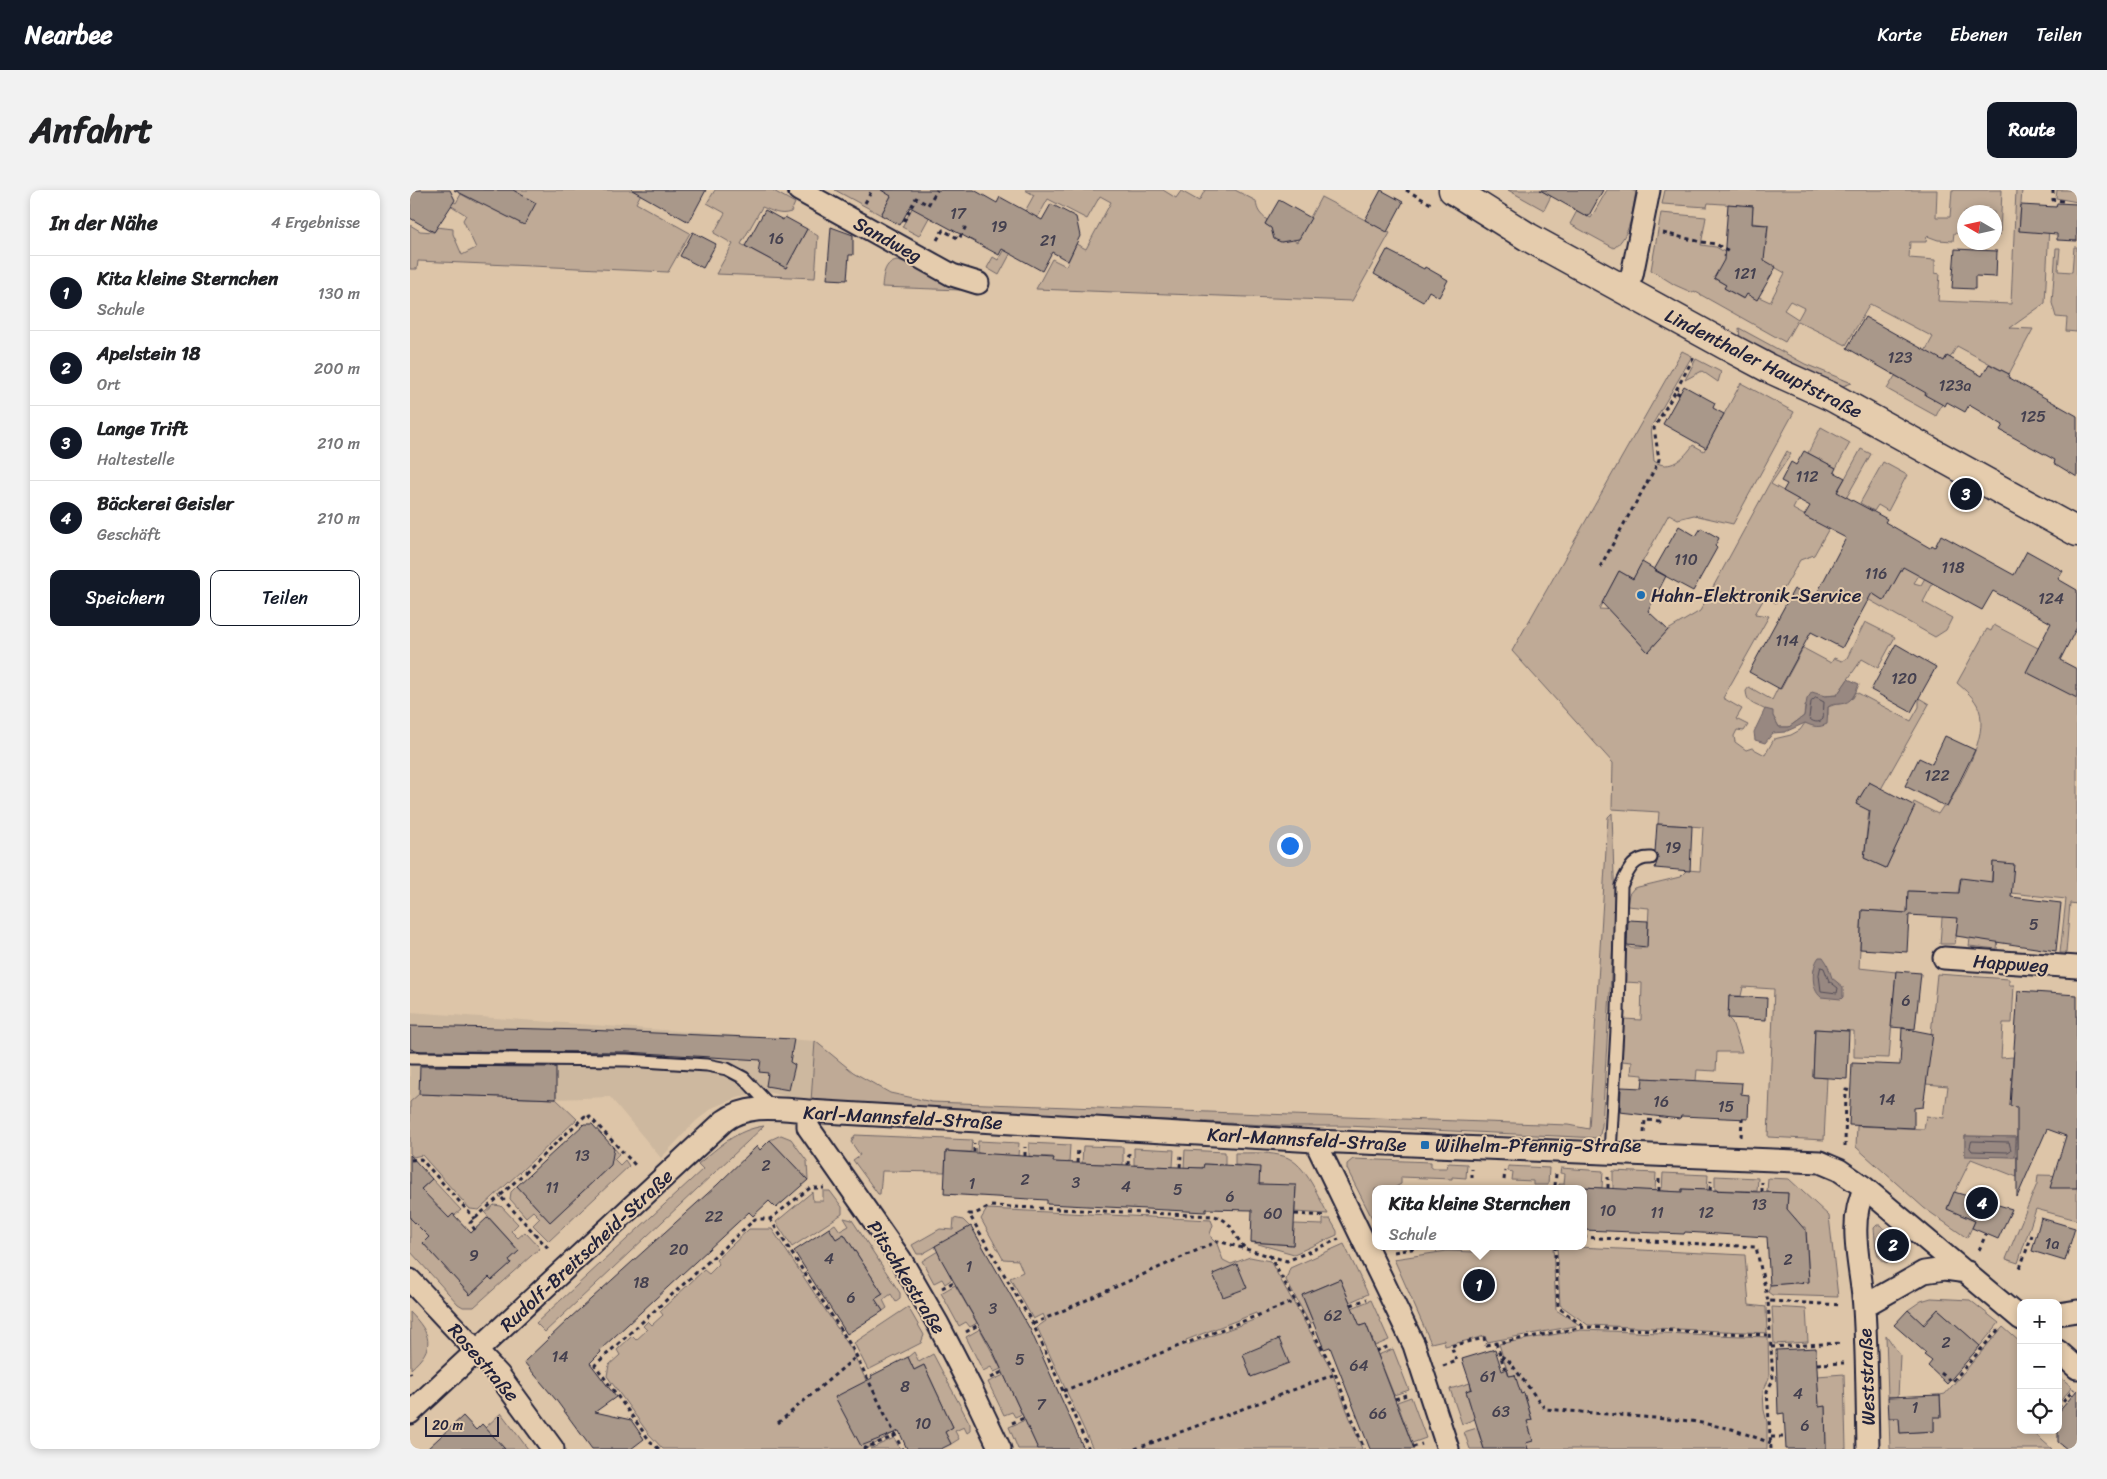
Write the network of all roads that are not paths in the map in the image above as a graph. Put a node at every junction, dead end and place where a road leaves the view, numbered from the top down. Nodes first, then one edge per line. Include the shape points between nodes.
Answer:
1 (799, 190) edge
2 (1453, 190) edge
3 (1649, 190) edge
4 (978, 283) dead end
5 (1625, 290) junction
6 (2077, 532) edge
7 (1651, 858) dead end
8 (1944, 958) dead end
9 (2077, 967) edge
10 (410, 1058) edge
11 (773, 1109) junction
12 (808, 1111) junction
13 (1315, 1141) junction
14 (1610, 1153) junction
15 (1865, 1188) junction
16 (1967, 1272) junction
17 (410, 1280) edge
18 (1864, 1306) junction
19 (2077, 1311) edge
20 (2062, 1313) edge
21 (2011, 1322) edge
22 (477, 1351) junction
23 (2062, 1356) edge
24 (2077, 1377) edge
25 (410, 1413) edge
26 (553, 1449) edge
27 (1000, 1449) edge
28 (1448, 1449) edge
29 (1868, 1449) edge

1 - 4 street, Sandweg via 952,275
2 - 5 street, Lindenthaler Hauptstraße via 1528,237
3 - 5 street via 1632,276
5 - 6 street, Lindenthaler Hauptstraße via 1768,368 1832,397
7 - 14 lane via 1638,859 1629,868 1622,886
8 - 9 street, Happweg
10 - 11 lane via 626,1060 707,1065 728,1069 744,1078
11 - 12 street, Karl-Mannsfeld-Straße
11 - 22 street, Rudolf-Breitscheid-Straße via 743,1111 724,1121
12 - 13 street, Karl-Mannsfeld-Straße
12 - 27 street, Pitschkestraße via 808,1127 901,1260 938,1324
13 - 14 street, Karl-Mannsfeld-Straße
13 - 28 street via 1414,1345
14 - 15 street, Karl-Mannsfeld-Straße via 1820,1162
15 - 16 street, Karl-Mannsfeld-Straße
15 - 18 street, Weststraße via 1859,1199 1856,1231
16 - 18 street, Weststraße via 1945,1268 1924,1272
16 - 21 street, Karl-Mannsfeld-Straße
17 - 22 street, Rosestraße
18 - 29 street, Weststraße
19 - 20 street
22 - 25 street, Rudolf-Breitscheid-Straße
22 - 26 street, Rosestraße via 499,1375
23 - 24 street

